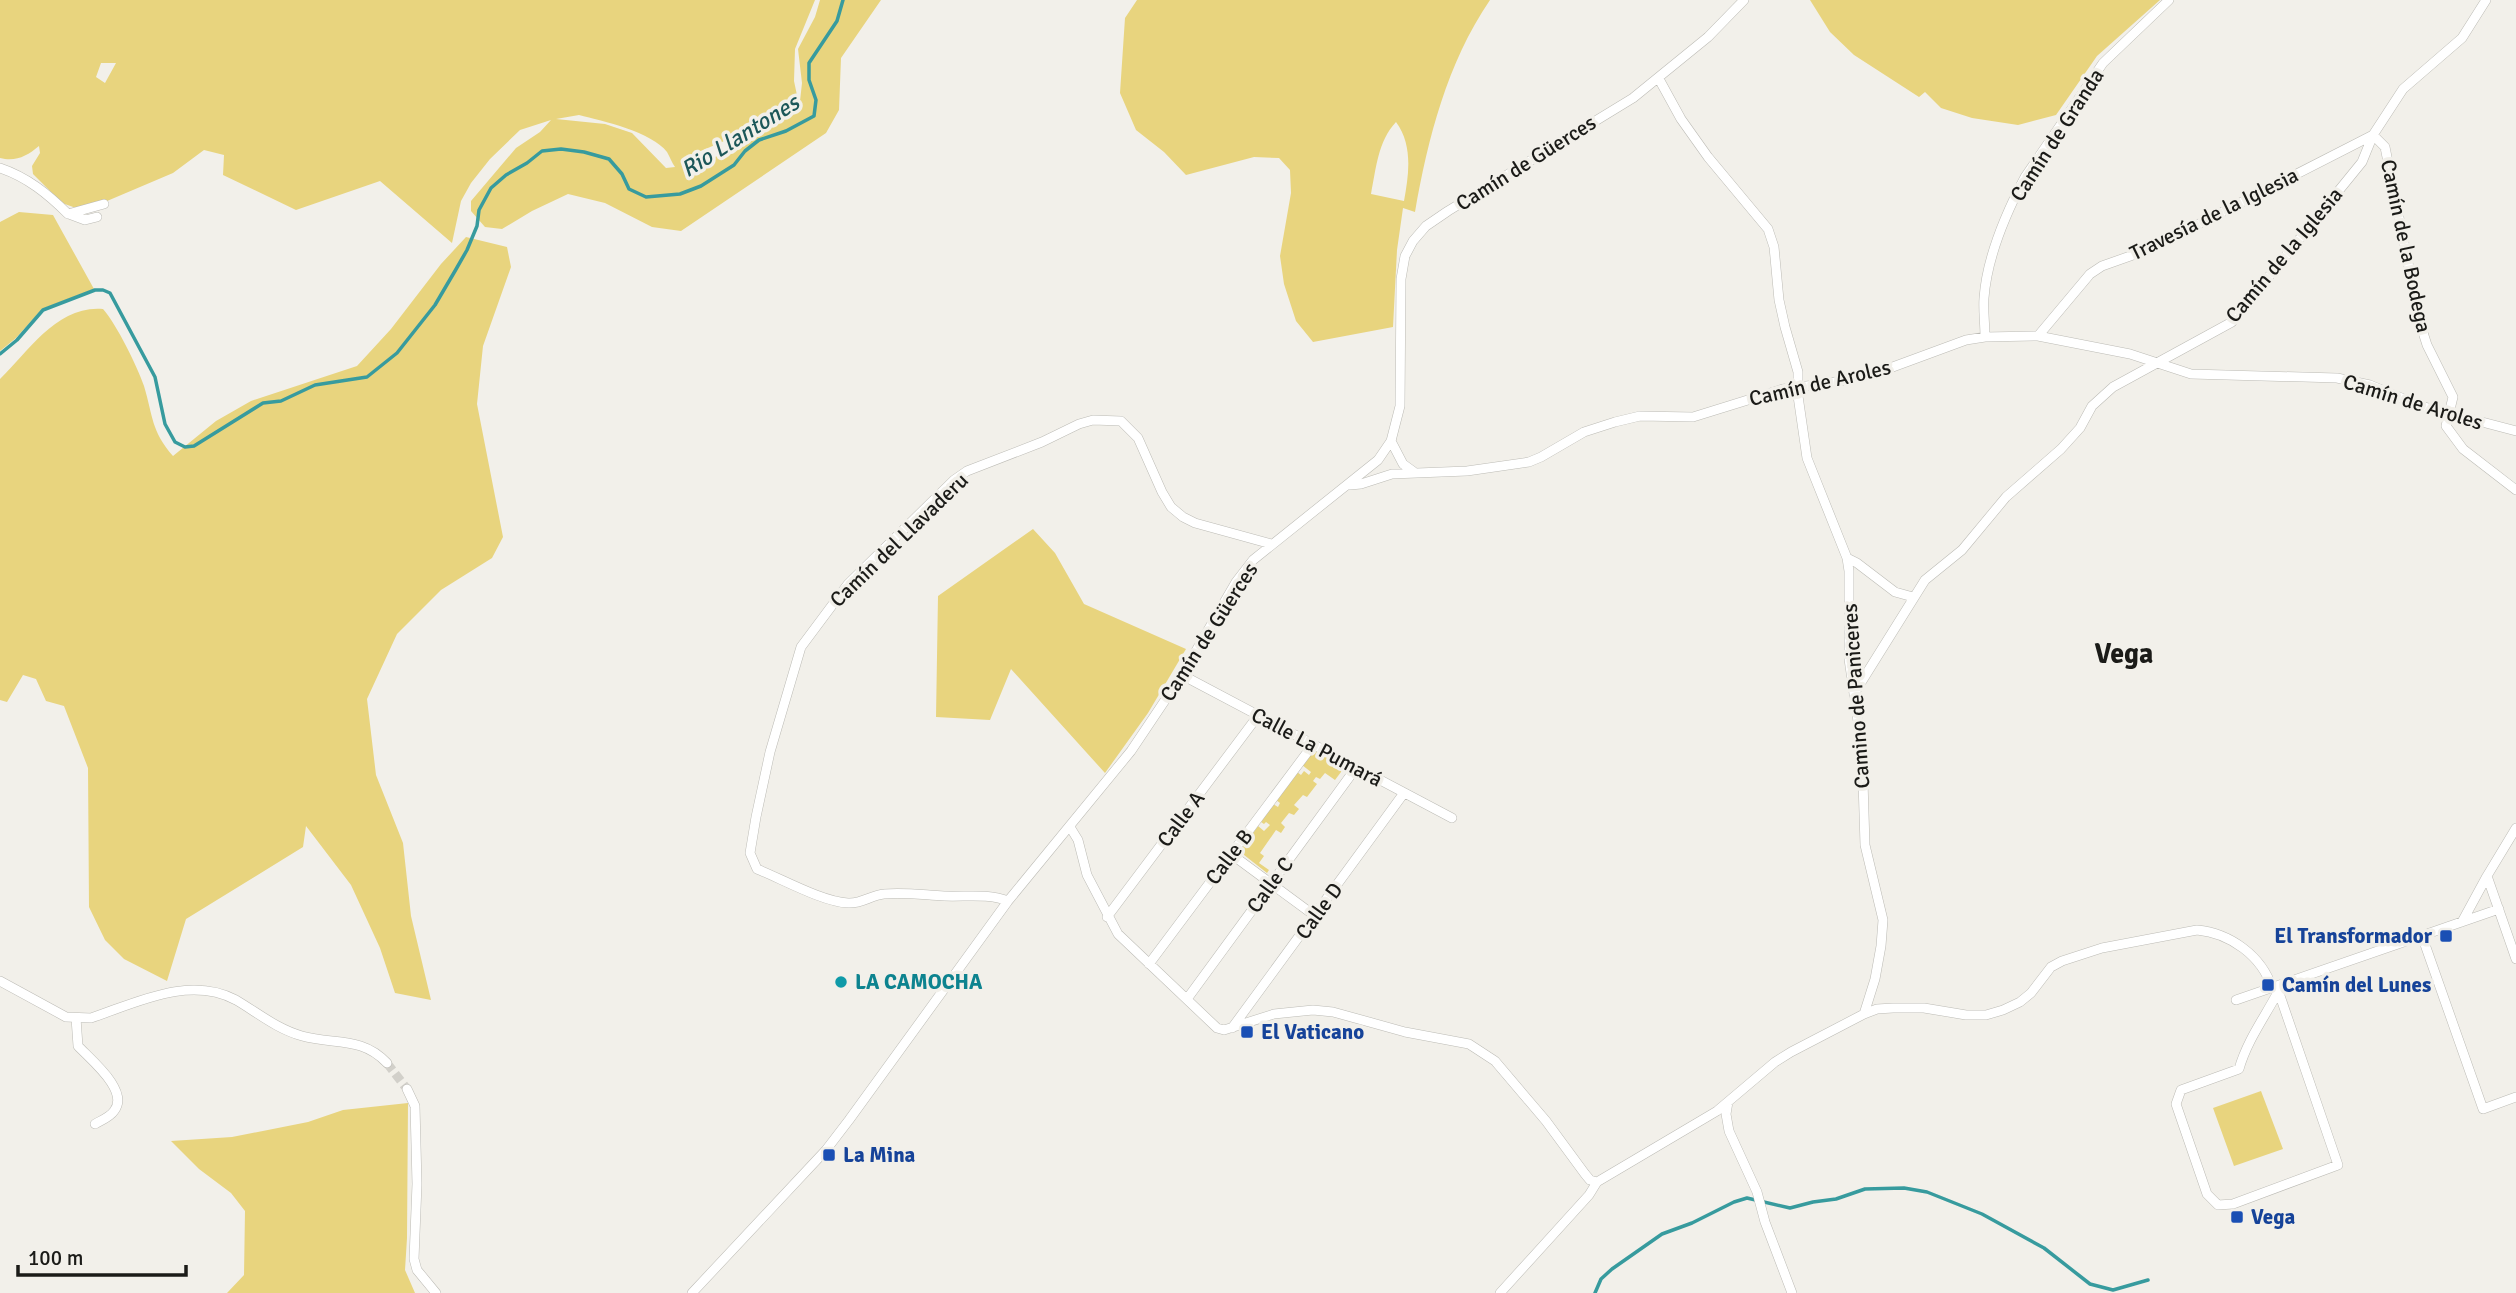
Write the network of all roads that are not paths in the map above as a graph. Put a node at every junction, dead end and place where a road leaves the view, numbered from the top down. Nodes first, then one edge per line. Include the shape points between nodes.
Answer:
1 (1744, 0) edge
2 (2169, 0) edge
3 (2486, 0) edge
4 (1659, 79) junction
5 (2373, 135) junction
6 (0, 168) edge
7 (104, 204) dead end
8 (68, 214) junction
9 (97, 217) dead end
10 (2038, 336) junction
11 (1985, 337) junction
12 (2160, 362) junction
13 (1798, 386) junction
14 (2449, 414) junction
15 (2516, 431) edge
16 (1391, 441) junction
17 (1414, 472) junction
18 (1348, 485) junction
19 (2516, 490) edge
20 (1271, 544) junction
21 (1847, 558) junction
22 (1913, 597) junction
23 (1182, 675) junction
24 (1855, 691) junction
25 (1254, 721) dead end
26 (1309, 750) dead end
27 (1353, 772) dead end
28 (1404, 793) junction
29 (1452, 818) dead end
30 (1070, 827) junction
31 (2516, 828) edge
32 (2512, 842) edge
33 (1231, 854) junction
34 (2487, 876) junction
35 (1271, 884) junction
36 (1008, 901) junction
37 (2499, 909) junction
38 (1315, 916) junction
39 (1107, 917) junction
40 (2462, 922) junction
41 (2422, 936) junction
42 (2516, 959) edge
43 (1149, 964) junction
44 (0, 981) edge
45 (2276, 989) junction
46 (1187, 999) junction
47 (2236, 1000) dead end
48 (1864, 1014) junction
49 (76, 1018) junction
50 (1232, 1028) junction
51 (387, 1063) tunnel mouth
52 (407, 1089) tunnel mouth
53 (2516, 1097) edge
54 (1728, 1102) junction
55 (95, 1124) dead end
56 (1597, 1182) junction
57 (436, 1293) edge
58 (692, 1293) edge
59 (1500, 1293) edge
60 (1792, 1293) edge

1 - 4 street, Camín de Güerces
2 - 11 street, Camín de Granda via 2103,63 2025,177 1993,253 1984,296
3 - 5 street, Camín de la Iglesia via 2462,38 2403,89
4 - 13 street, Camino de Paniceres via 1707,157 1768,229
4 - 16 street, Camín de Güerces via 1448,211 1413,241 1401,279 1400,405
5 - 10 street, Travesía de la Iglesia via 2150,249 2102,266
5 - 12 street, Camín de la Iglesia via 2362,162 2232,322
5 - 14 street, Camín de la Bodega via 2385,147 2420,323 2454,397
6 - 8 street via 36,185
7 - 8 street
8 - 9 street via 85,220
10 - 11 street, Camín de Aroles
10 - 12 street, Camín de Aroles
11 - 13 street, Camín de Aroles via 1871,375
12 - 14 street, Camín de Aroles via 2192,374 2337,378
12 - 22 street, Camín de la Iglesia via 2113,387 2092,406 2061,449 2006,497 1962,550 1935,570
13 - 17 street, Camín de Aroles via 1693,417 1640,416 1615,422 1584,432 1529,462 1467,471
13 - 21 street, Camino de Paniceres via 1807,458
14 - 15 street, Camín de Aroles
14 - 19 street, Camín de la Bodega via 2446,426 2463,449
16 - 17 street via 1403,464
16 - 18 street, Camín de Güerces via 1378,460
17 - 18 street, Camín de Aroles
18 - 20 street, Camín de Güerces
20 - 23 street, Camín de Güerces via 1237,582
20 - 36 street, Camín del Llavaderu via 1183,517 1162,492 1132,430 1121,421 1093,420 954,480 848,584 801,647 756,817 750,853 757,869 852,904 876,895 902,893 996,896
21 - 22 street via 1895,592
21 - 24 street, Camino de Paniceres via 1849,659
22 - 24 street, Camín de la Iglesia
23 - 28 street, Calle La Pumará
23 - 30 street, Camín de Güerces via 1131,751
24 - 48 street, Camino de Paniceres via 1865,845 1882,920 1875,979
25 - 39 street, Calle A
26 - 33 street, Calle B
27 - 35 street, Calle C
28 - 29 street, Calle La Pumará
28 - 38 street, Calle D
30 - 36 street, Camín de Güerces
30 - 39 street
31 - 32 street
32 - 34 street
33 - 35 street
33 - 43 street, Calle B
34 - 37 street
34 - 40 street
35 - 38 street
35 - 46 street, Calle C
36 - 58 street, Camín de Güerces via 826,1150
37 - 40 street
37 - 42 street
38 - 50 street, Calle D
39 - 43 street
40 - 41 street
41 - 45 street
41 - 53 street via 2483,1109
43 - 46 street
44 - 49 street
45 - 45 street via 2239,1069 2181,1090 2176,1104 2207,1194 2218,1205 2233,1204 2338,1165
45 - 47 street
45 - 48 street via 2258,961 2241,947 2212,931 2197,930 2102,948 2062,961 2020,1002 1994,1013 1893,1008
46 - 50 street via 1217,1028
48 - 54 street via 1776,1062
49 - 51 street via 91,1018 180,990 216,992 281,1028 365,1046
49 - 55 street via 78,1046 118,1093 119,1104 113,1114
50 - 56 street via 1274,1014 1314,1010 1469,1044 1495,1061 1590,1180
52 - 57 street via 415,1105 414,1259
54 - 56 street
54 - 60 street via 1729,1131 1757,1192
56 - 59 street

